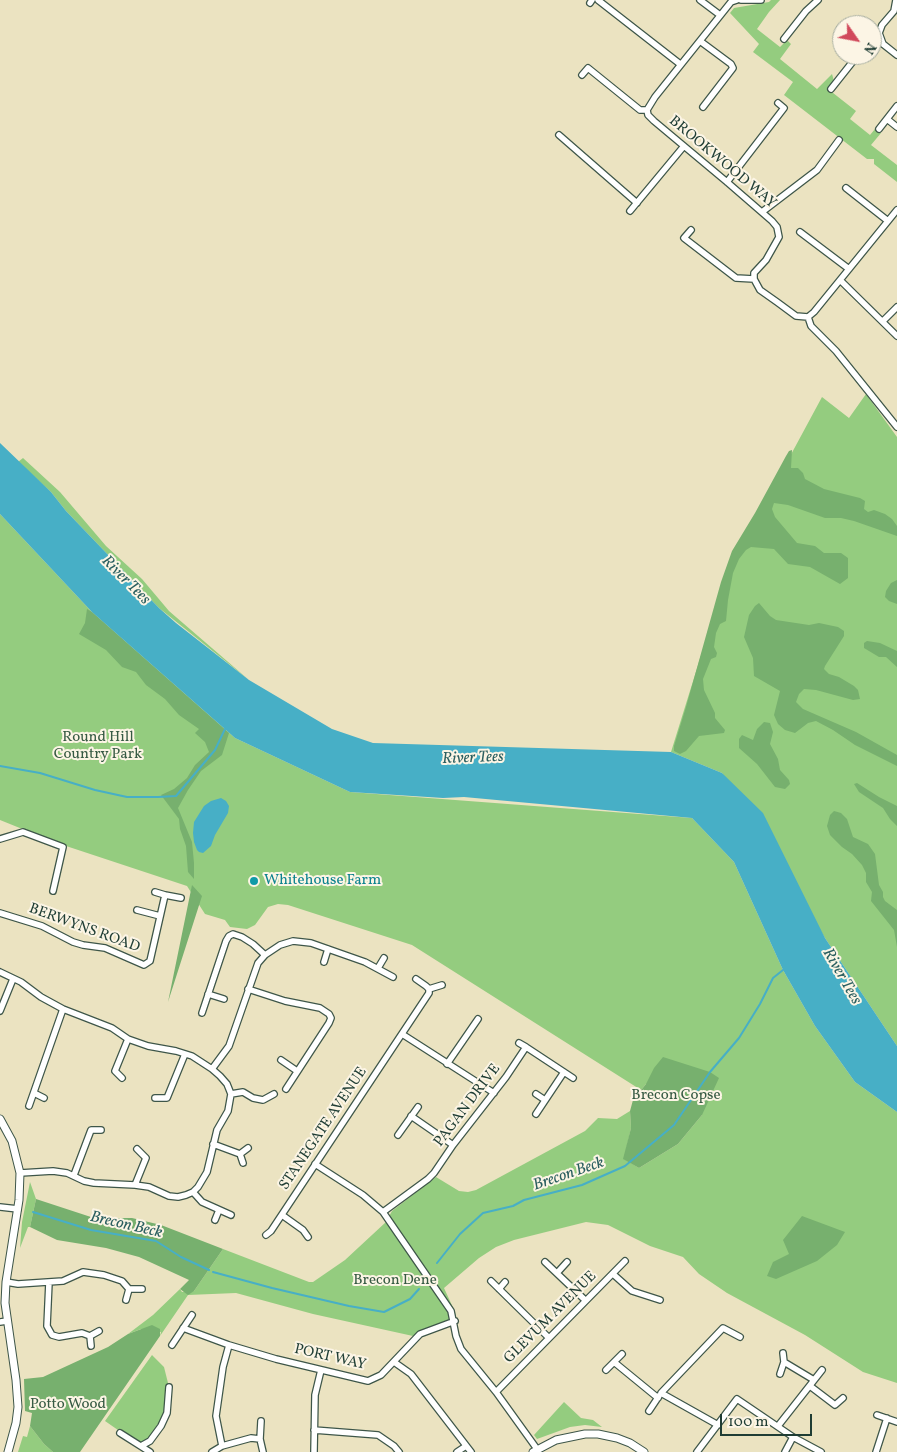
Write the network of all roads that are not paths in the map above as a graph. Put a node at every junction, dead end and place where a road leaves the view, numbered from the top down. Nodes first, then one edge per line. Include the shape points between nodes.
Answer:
1 (598, 0) edge
2 (700, 0) edge
3 (739, 0) edge
4 (761, 0) edge
5 (818, 0) edge
6 (896, 0) edge
7 (720, 16) junction
8 (882, 26) edge
9 (784, 39) dead end
10 (700, 41) junction
11 (882, 41) edge
12 (897, 55) edge
13 (680, 64) junction
14 (850, 65) edge
15 (582, 75) dead end
16 (831, 89) dead end
17 (778, 103) dead end
18 (897, 106) edge
19 (703, 107) dead end
20 (648, 110) junction
21 (887, 119) junction
22 (897, 127) edge
23 (879, 129) dead end
24 (569, 134) dead end
25 (839, 140) dead end
26 (684, 146) junction
27 (727, 182) junction
28 (846, 188) dead end
29 (637, 203) junction
30 (897, 210) edge
31 (630, 211) dead end
32 (762, 212) junction
33 (888, 221) junction
34 (691, 230) dead end
35 (800, 232) dead end
36 (849, 269) junction
37 (754, 279) junction
38 (840, 280) junction
39 (897, 307) edge
40 (808, 317) junction
41 (884, 321) junction
42 (897, 336) edge
43 (897, 427) edge
44 (0, 839) edge
45 (53, 891) dead end
46 (155, 892) dead end
47 (165, 895) junction
48 (181, 898) dead end
49 (137, 910) dead end
50 (0, 913) edge
51 (160, 916) junction
52 (328, 949) junction
53 (265, 955) junction
54 (384, 958) dead end
55 (324, 962) dead end
56 (378, 968) junction
57 (0, 972) edge
58 (393, 977) dead end
59 (13, 979) junction
60 (416, 979) dead end
61 (442, 985) dead end
62 (248, 989) junction
63 (429, 989) junction
64 (208, 994) junction
65 (224, 999) dead end
66 (63, 1009) junction
67 (0, 1011) edge
68 (202, 1012) dead end
69 (478, 1019) dead end
70 (402, 1034) junction
71 (128, 1039) junction
72 (519, 1043) dead end
73 (526, 1047) junction
74 (185, 1054) junction
75 (281, 1060) dead end
76 (447, 1064) junction
77 (212, 1069) junction
78 (115, 1071) junction
79 (297, 1071) junction
80 (106, 1072) dead end
81 (564, 1072) junction
82 (122, 1078) dead end
83 (573, 1078) dead end
84 (286, 1089) dead end
85 (34, 1093) junction
86 (494, 1093) junction
87 (231, 1094) junction
88 (274, 1094) dead end
89 (536, 1094) dead end
90 (44, 1098) dead end
91 (154, 1098) dead end
92 (263, 1100) junction
93 (545, 1100) junction
94 (29, 1106) dead end
95 (418, 1107) dead end
96 (265, 1108) dead end
97 (536, 1114) dead end
98 (411, 1116) junction
99 (0, 1119) edge
100 (101, 1130) dead end
101 (398, 1135) dead end
102 (213, 1144) junction
103 (453, 1145) junction
104 (248, 1148) dead end
105 (137, 1149) dead end
106 (240, 1154) junction
107 (243, 1163) dead end
108 (315, 1164) junction
109 (20, 1173) junction
110 (74, 1176) junction
111 (135, 1184) junction
112 (192, 1192) junction
113 (0, 1207) edge
114 (18, 1209) junction
115 (219, 1210) junction
116 (383, 1212) junction
117 (231, 1215) dead end
118 (282, 1215) junction
119 (215, 1220) dead end
120 (266, 1235) dead end
121 (308, 1237) dead end
122 (625, 1261) dead end
123 (545, 1262) dead end
124 (567, 1262) dead end
125 (556, 1273) junction
126 (612, 1274) junction
127 (491, 1281) dead end
128 (6, 1282) junction
129 (49, 1282) junction
130 (505, 1282) dead end
131 (142, 1288) dead end
132 (129, 1289) junction
133 (499, 1289) junction
134 (126, 1300) dead end
135 (585, 1300) junction
136 (660, 1300) dead end
137 (192, 1316) dead end
138 (3, 1321) edge
139 (455, 1321) junction
140 (183, 1328) junction
141 (99, 1331) dead end
142 (90, 1336) junction
143 (548, 1337) junction
144 (740, 1337) dead end
145 (172, 1345) dead end
146 (229, 1345) junction
147 (91, 1346) dead end
148 (783, 1353) dead end
149 (622, 1354) dead end
150 (394, 1362) junction
151 (614, 1362) junction
152 (784, 1362) junction
153 (321, 1370) junction
154 (606, 1370) dead end
155 (822, 1370) dead end
156 (780, 1374) dead end
157 (812, 1383) junction
158 (169, 1387) dead end
159 (496, 1392) junction
160 (659, 1395) junction
161 (843, 1398) dead end
162 (835, 1405) junction
163 (648, 1411) dead end
164 (832, 1413) dead end
165 (877, 1415) dead end
166 (887, 1418) junction
167 (261, 1421) dead end
168 (897, 1422) edge
169 (718, 1425) junction
170 (778, 1426) junction
171 (314, 1430) junction
172 (120, 1432) dead end
173 (792, 1437) junction
174 (260, 1439) junction
175 (141, 1446) junction
176 (222, 1446) junction
177 (466, 1446) junction
178 (535, 1451) edge
179 (8, 1452) edge
180 (150, 1452) edge
181 (212, 1452) edge
182 (263, 1452) edge
183 (314, 1452) edge
184 (399, 1452) edge
185 (457, 1452) edge
186 (471, 1452) edge
187 (644, 1452) edge
188 (697, 1452) edge
189 (785, 1452) edge
190 (821, 1452) edge
191 (876, 1452) edge

1 - 13 street
2 - 7 street
3 - 4 street
3 - 7 street via 731,2
5 - 9 street
6 - 8 street via 894,11
7 - 10 street
10 - 13 street
10 - 19 street via 734,65 708,96
11 - 12 street
13 - 20 street
14 - 16 street
15 - 20 street via 588,68 640,110
17 - 27 street via 784,108
18 - 21 street
20 - 26 street, BROOKWOOD WAY via 648,115
21 - 22 street
21 - 23 street
24 - 29 street via 561,138
25 - 32 street via 817,170
26 - 27 street, BROOKWOOD WAY
26 - 29 street
27 - 32 street, BROOKWOOD WAY
28 - 33 street
29 - 31 street
30 - 33 street
32 - 37 street, BROOKWOOD WAY via 777,227 779,236 766,260 754,273
33 - 36 street
34 - 37 street via 684,238 736,278
35 - 36 street
36 - 38 street
37 - 40 street via 760,290 796,316
38 - 40 street
38 - 41 street
39 - 41 street
40 - 43 street via 811,326 836,351
41 - 42 street
44 - 45 street via 23,832 63,847
46 - 47 street
47 - 48 street
47 - 51 street, BERWYNS ROAD
49 - 51 street
50 - 51 street, BERWYNS ROAD via 42,926 73,942 105,948 144,965 150,961
52 - 53 street via 304,941 293,942 280,944
52 - 55 street
52 - 56 street
53 - 62 street via 258,963
53 - 64 street via 242,937 229,936
54 - 56 street
56 - 58 street
57 - 59 street
59 - 66 street
59 - 67 street
60 - 63 street
61 - 63 street
62 - 77 street via 228,1046
62 - 79 street via 285,1002 320,1008 329,1014 329,1023
63 - 70 street, STANEGATE AVENUE
64 - 65 street
64 - 68 street
66 - 71 street via 112,1028
66 - 85 street
69 - 76 street
70 - 76 street
70 - 108 street, STANEGATE AVENUE
71 - 74 street
71 - 78 street
72 - 73 street
73 - 81 street
73 - 86 street, PAGAN DRIVE
74 - 77 street
74 - 91 street via 166,1098
75 - 79 street
76 - 86 street
77 - 87 street via 227,1084
78 - 80 street
78 - 82 street
79 - 84 street
81 - 83 street
81 - 93 street
85 - 90 street
85 - 94 street
86 - 103 street, PAGAN DRIVE
87 - 92 street via 243,1092
87 - 102 street via 228,1111
88 - 92 street
89 - 93 street
92 - 96 street
93 - 97 street
95 - 98 street
98 - 101 street
98 - 103 street
99 - 109 street via 12,1141
100 - 110 street via 91,1130
102 - 106 street
102 - 112 street via 207,1172
103 - 116 street, PAGAN DRIVE via 428,1179
104 - 106 street
105 - 111 street via 146,1158
106 - 107 street
108 - 116 street
108 - 118 street, STANEGATE AVENUE
109 - 110 street via 53,1171
109 - 114 street
110 - 111 street via 94,1183
111 - 112 street via 169,1196 178,1197
112 - 115 street via 202,1202
113 - 114 street
114 - 128 street
115 - 117 street
115 - 119 street
116 - 139 street via 452,1311
118 - 120 street, STANEGATE AVENUE
118 - 121 street
122 - 126 street, GLEVUM AVENUE
123 - 125 street
124 - 125 street
125 - 135 street
126 - 135 street, GLEVUM AVENUE
126 - 136 street via 632,1291
127 - 133 street
128 - 129 street
128 - 138 street
129 - 132 street via 63,1281 83,1272 122,1280
129 - 142 street via 47,1326 52,1336 82,1333
130 - 133 street
131 - 132 street
132 - 134 street
133 - 143 street
135 - 143 street, GLEVUM AVENUE
137 - 140 street
138 - 179 street via 16,1380 18,1407
139 - 150 street, PORT WAY via 420,1334
139 - 159 street via 461,1349
140 - 145 street
140 - 146 street, PORT WAY
141 - 142 street
142 - 147 street
143 - 159 street, GLEVUM AVENUE
144 - 160 street via 723,1328
146 - 153 street, PORT WAY
146 - 176 street via 216,1416
148 - 152 street
149 - 151 street
150 - 153 street, PORT WAY via 382,1376 368,1381
150 - 177 street via 411,1374
151 - 154 street
151 - 160 street
152 - 156 street
152 - 157 street
153 - 171 street via 315,1395
155 - 157 street
157 - 162 street
157 - 170 street
158 - 175 street via 161,1426 150,1441
159 - 178 street
160 - 163 street
160 - 169 street
161 - 162 street
162 - 164 street
165 - 166 street
166 - 168 street
166 - 191 street
167 - 174 street
169 - 170 street via 737,1399
169 - 188 street
170 - 173 street
171 - 183 street
171 - 184 street via 378,1435
172 - 175 street
173 - 189 street
173 - 190 street
174 - 176 street via 251,1438
174 - 182 street
175 - 180 street
176 - 181 street
177 - 185 street
177 - 186 street
178 - 187 street via 568,1436 598,1434 630,1443

